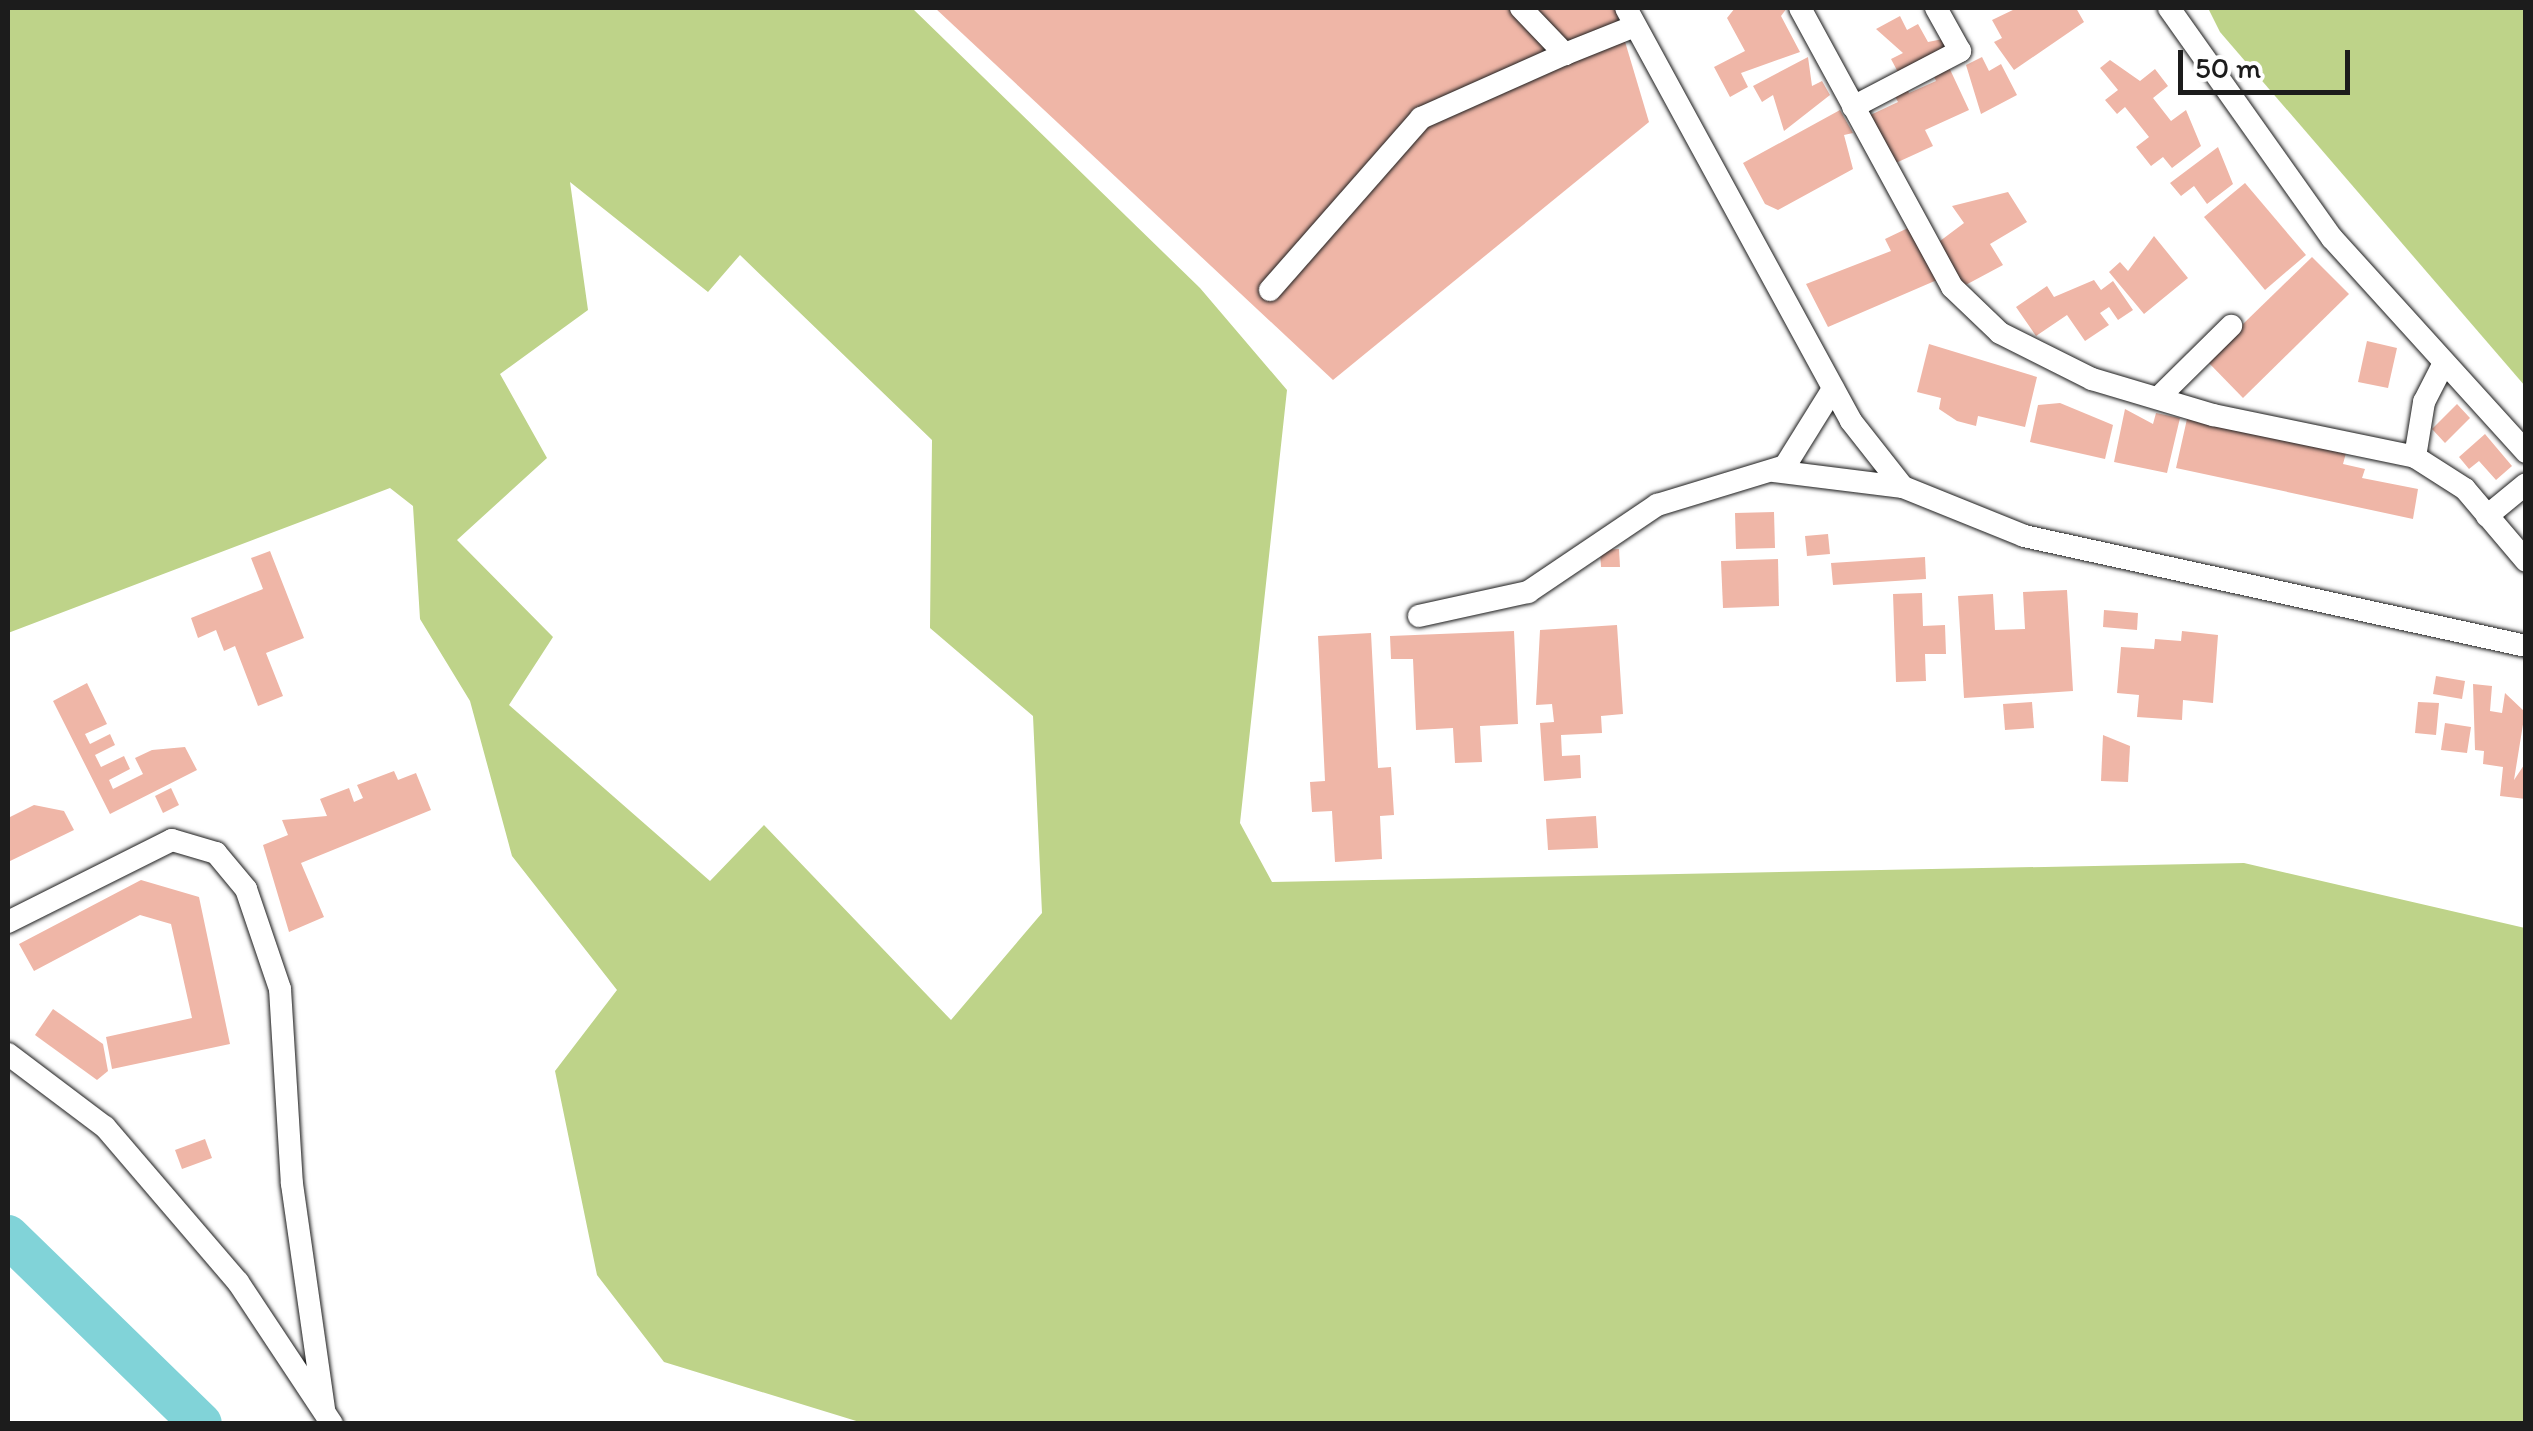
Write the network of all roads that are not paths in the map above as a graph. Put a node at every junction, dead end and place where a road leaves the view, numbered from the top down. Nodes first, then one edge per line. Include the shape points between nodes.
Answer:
1 (1521, 8) edge
2 (1800, 8) edge
3 (1936, 8) edge
4 (2169, 8) edge
5 (1630, 16) edge
6 (1566, 54) junction
7 (1852, 106) junction
8 (1270, 290) dead end
9 (2230, 326) dead end
10 (2444, 363) junction
11 (1833, 389) junction
12 (2160, 396) junction
13 (1804, 448) junction
14 (2526, 452) edge
15 (2415, 457) junction
16 (1774, 470) junction
17 (1826, 480) junction
18 (2526, 484) edge
19 (1903, 488) junction
20 (2487, 516) junction
21 (2526, 561) edge
22 (1419, 616) dead end
23 (2524, 640) edge
24 (8, 922) edge
25 (8, 1054) edge
26 (328, 1416) edge

1 - 6 street
2 - 7 street
3 - 7 street via 1960,51
4 - 10 street via 2332,238
5 - 6 street
5 - 11 street
6 - 8 street via 1420,118
7 - 12 street via 1966,305 2092,379
9 - 12 street
10 - 14 street
10 - 15 street via 2424,402
11 - 13 street
11 - 19 street
12 - 15 street via 2320,444
13 - 16 street
13 - 17 street
15 - 20 street via 2438,466
16 - 17 street
16 - 22 street via 1657,506 1528,592
17 - 19 street
18 - 20 street
19 - 23 street via 2024,536
20 - 21 street
24 - 26 street via 172,840 206,846 246,889 280,990 292,1184
25 - 26 street via 105,1127 238,1282

